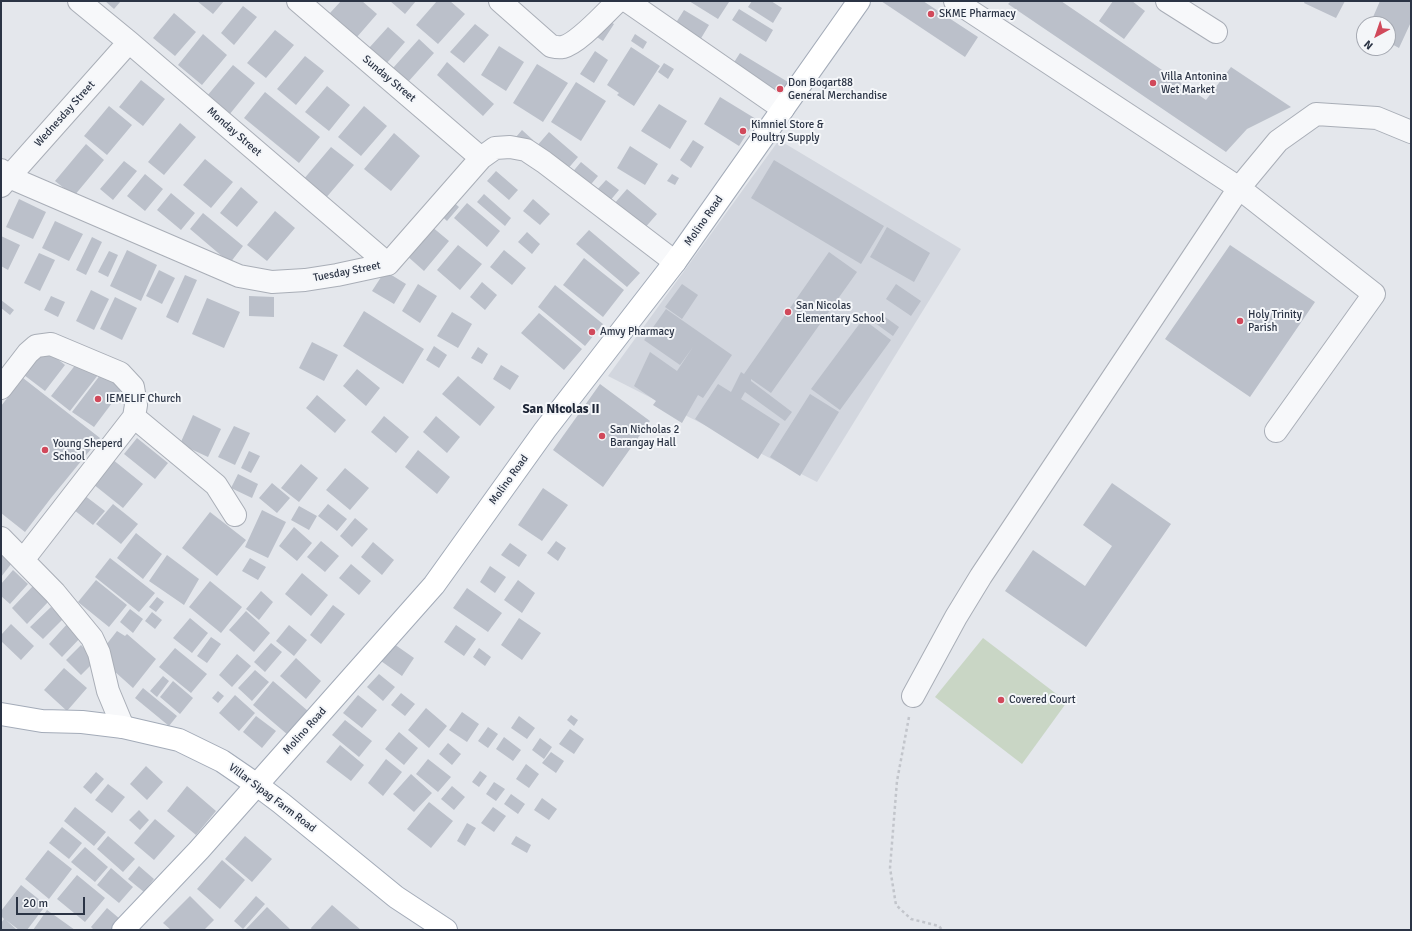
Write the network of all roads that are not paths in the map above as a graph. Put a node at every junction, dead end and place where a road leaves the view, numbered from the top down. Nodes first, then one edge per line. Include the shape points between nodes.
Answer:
1 (79, 1) edge
2 (298, 1) edge
3 (500, 1) edge
4 (618, 1) edge
5 (627, 1) edge
6 (859, 1) edge
7 (955, 1) edge
8 (1167, 1) edge
9 (1216, 32) dead end
10 (129, 42) junction
11 (783, 109) junction
12 (1411, 132) edge
13 (481, 158) junction
14 (4, 178) edge
15 (1239, 188) junction
16 (675, 262) junction
17 (388, 264) junction
18 (1, 388) edge
19 (134, 417) junction
20 (1276, 431) dead end
21 (235, 515) dead end
22 (1, 538) edge
23 (23, 560) junction
24 (913, 696) road end
25 (1, 714) edge
26 (123, 727) junction
27 (257, 784) junction
28 (123, 930) edge
29 (446, 930) edge

1 - 10 street, Monday Street
2 - 13 street, Sunday Street
3 - 4 street via 550,46 556,48 564,47 578,38
5 - 11 street
6 - 11 main road, Molino Road
7 - 15 street
8 - 9 street
10 - 14 street, Wednesday Street
10 - 17 street, Monday Street
11 - 16 main road, Molino Road
12 - 15 street via 1377,118 1316,114 1278,141
13 - 16 street, Tuesday Street via 495,148 526,150
13 - 17 street, Tuesday Street
14 - 17 street, Tuesday Street via 239,276 272,282 305,280
15 - 20 street via 1374,294
15 - 24 street via 981,576
16 - 27 main road, Molino Road via 545,430 434,585
18 - 19 street via 28,353 36,346 51,344 120,373 133,387 136,405
19 - 21 street via 216,485
19 - 23 street
22 - 23 street
23 - 26 street via 55,593 92,638 99,653 108,691
25 - 26 main road, Villar Sipag Farm Road via 42,721
26 - 27 main road, Villar Sipag Farm Road via 179,740 222,761
27 - 28 main road, Molino Road
27 - 29 main road, Villar Sipag Farm Road via 396,897

